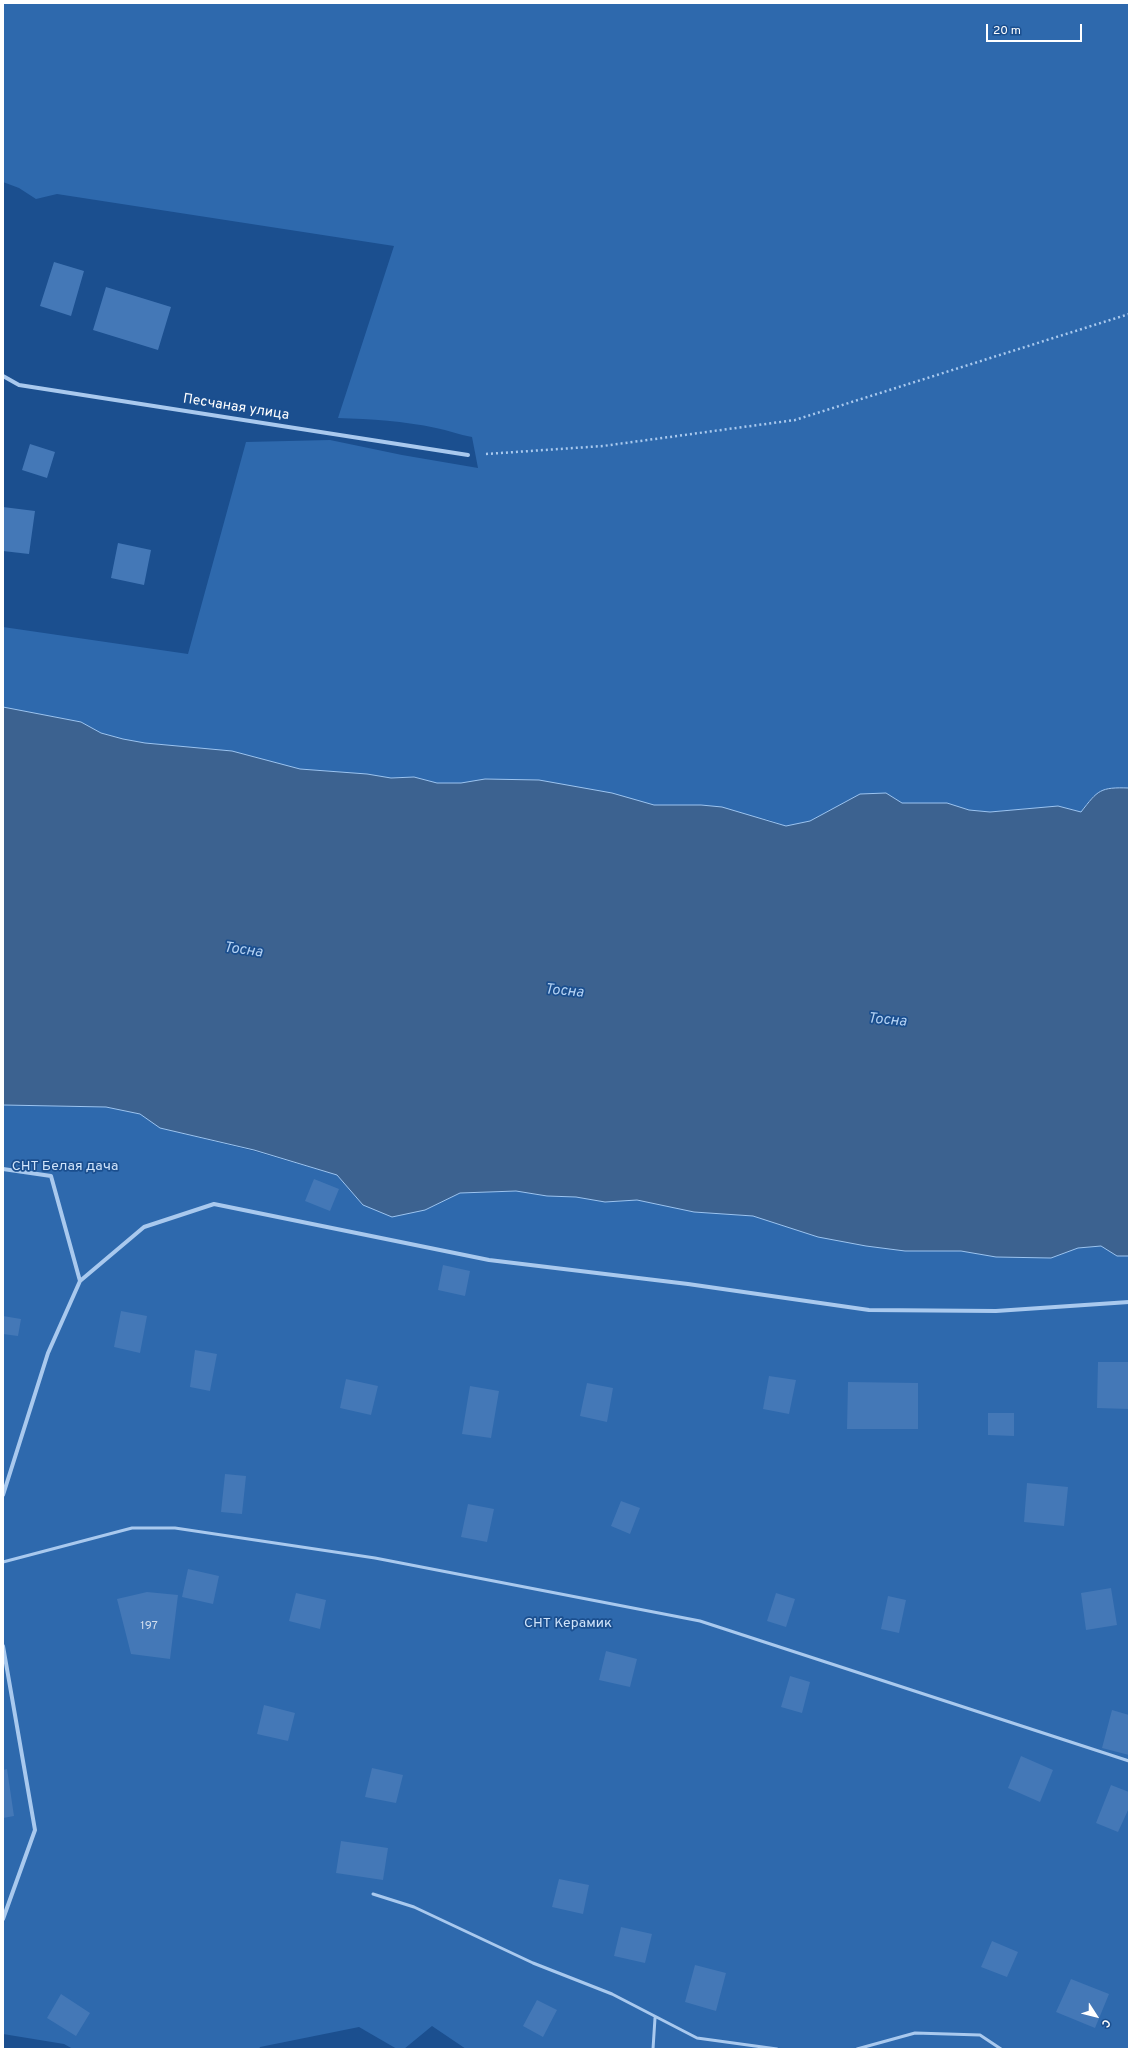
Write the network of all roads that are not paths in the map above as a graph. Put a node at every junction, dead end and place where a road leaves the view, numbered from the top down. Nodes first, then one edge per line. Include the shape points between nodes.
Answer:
1 (3, 376) edge
2 (468, 455) road end
3 (3, 1168) edge
4 (80, 1281) junction
5 (1129, 1302) edge
6 (3, 1495) edge
7 (3, 1562) edge
8 (3, 1646) edge
9 (1129, 1761) edge
10 (373, 1894) dead end
11 (3, 1919) edge
12 (655, 2018) junction
13 (653, 2049) edge
14 (777, 2049) edge
15 (857, 2049) edge
16 (1000, 2049) edge

1 - 2 street, Песчаная улица via 19,385
3 - 4 street via 51,1176
4 - 5 street via 144,1227 214,1204 489,1260 688,1284 869,1310 996,1310
4 - 6 street via 48,1353
7 - 9 lane via 132,1528 175,1528 375,1558 700,1621
8 - 11 street via 34,1830
10 - 12 lane via 414,1907 532,1963 612,1994
12 - 13 lane
12 - 14 lane via 697,2038
15 - 16 lane via 915,2033 980,2035

